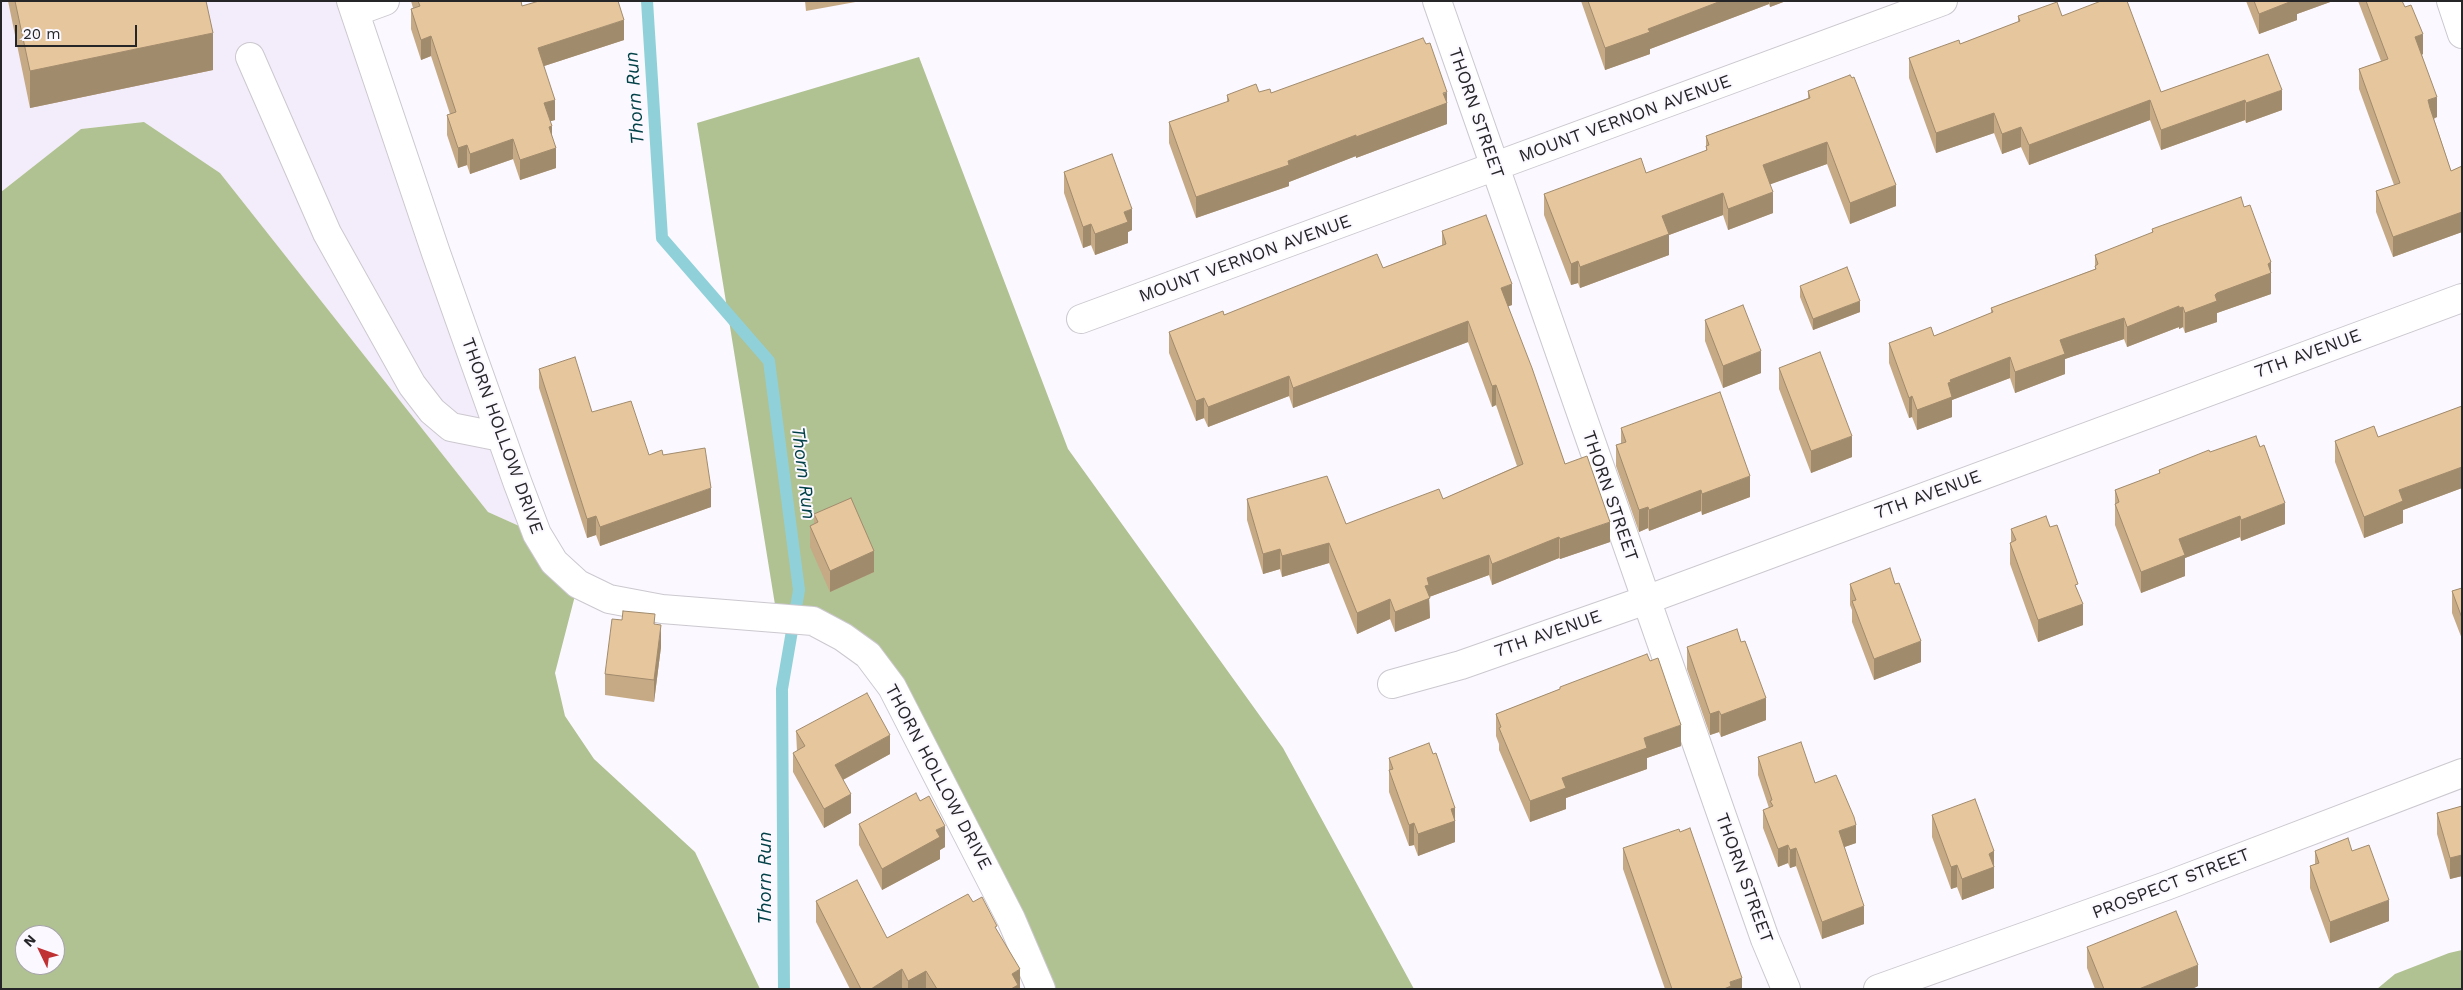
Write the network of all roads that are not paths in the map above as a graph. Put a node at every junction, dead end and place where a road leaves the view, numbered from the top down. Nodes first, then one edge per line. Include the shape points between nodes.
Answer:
1 (385, 1) edge
2 (1437, 1) edge
3 (1944, 1) edge
4 (2451, 1) edge
5 (353, 7) edge
6 (2462, 34) edge
7 (250, 57) dead end
8 (1495, 167) junction
9 (2462, 298) edge
10 (1081, 319) dead end
11 (501, 437) junction
12 (1646, 600) junction
13 (1392, 684) dead end
14 (2462, 773) edge
15 (1041, 989) edge
16 (1786, 989) edge
17 (1878, 989) edge

1 - 5 street
2 - 8 street, THORN STREET
3 - 8 street, MOUNT VERNON AVENUE
4 - 6 street
5 - 11 street, THORN HOLLOW DRIVE
7 - 11 street via 327,233 412,385 432,411 451,427
8 - 10 street, MOUNT VERNON AVENUE
8 - 12 street, THORN STREET
9 - 12 street, 7TH AVENUE
11 - 15 street, THORN HOLLOW DRIVE via 537,534 554,562 578,584 609,599 662,609 813,621 868,655 892,686 1011,919
12 - 13 street, 7TH AVENUE via 1461,664
12 - 16 street, THORN STREET via 1764,939
14 - 17 street, PROSPECT STREET via 2139,896

